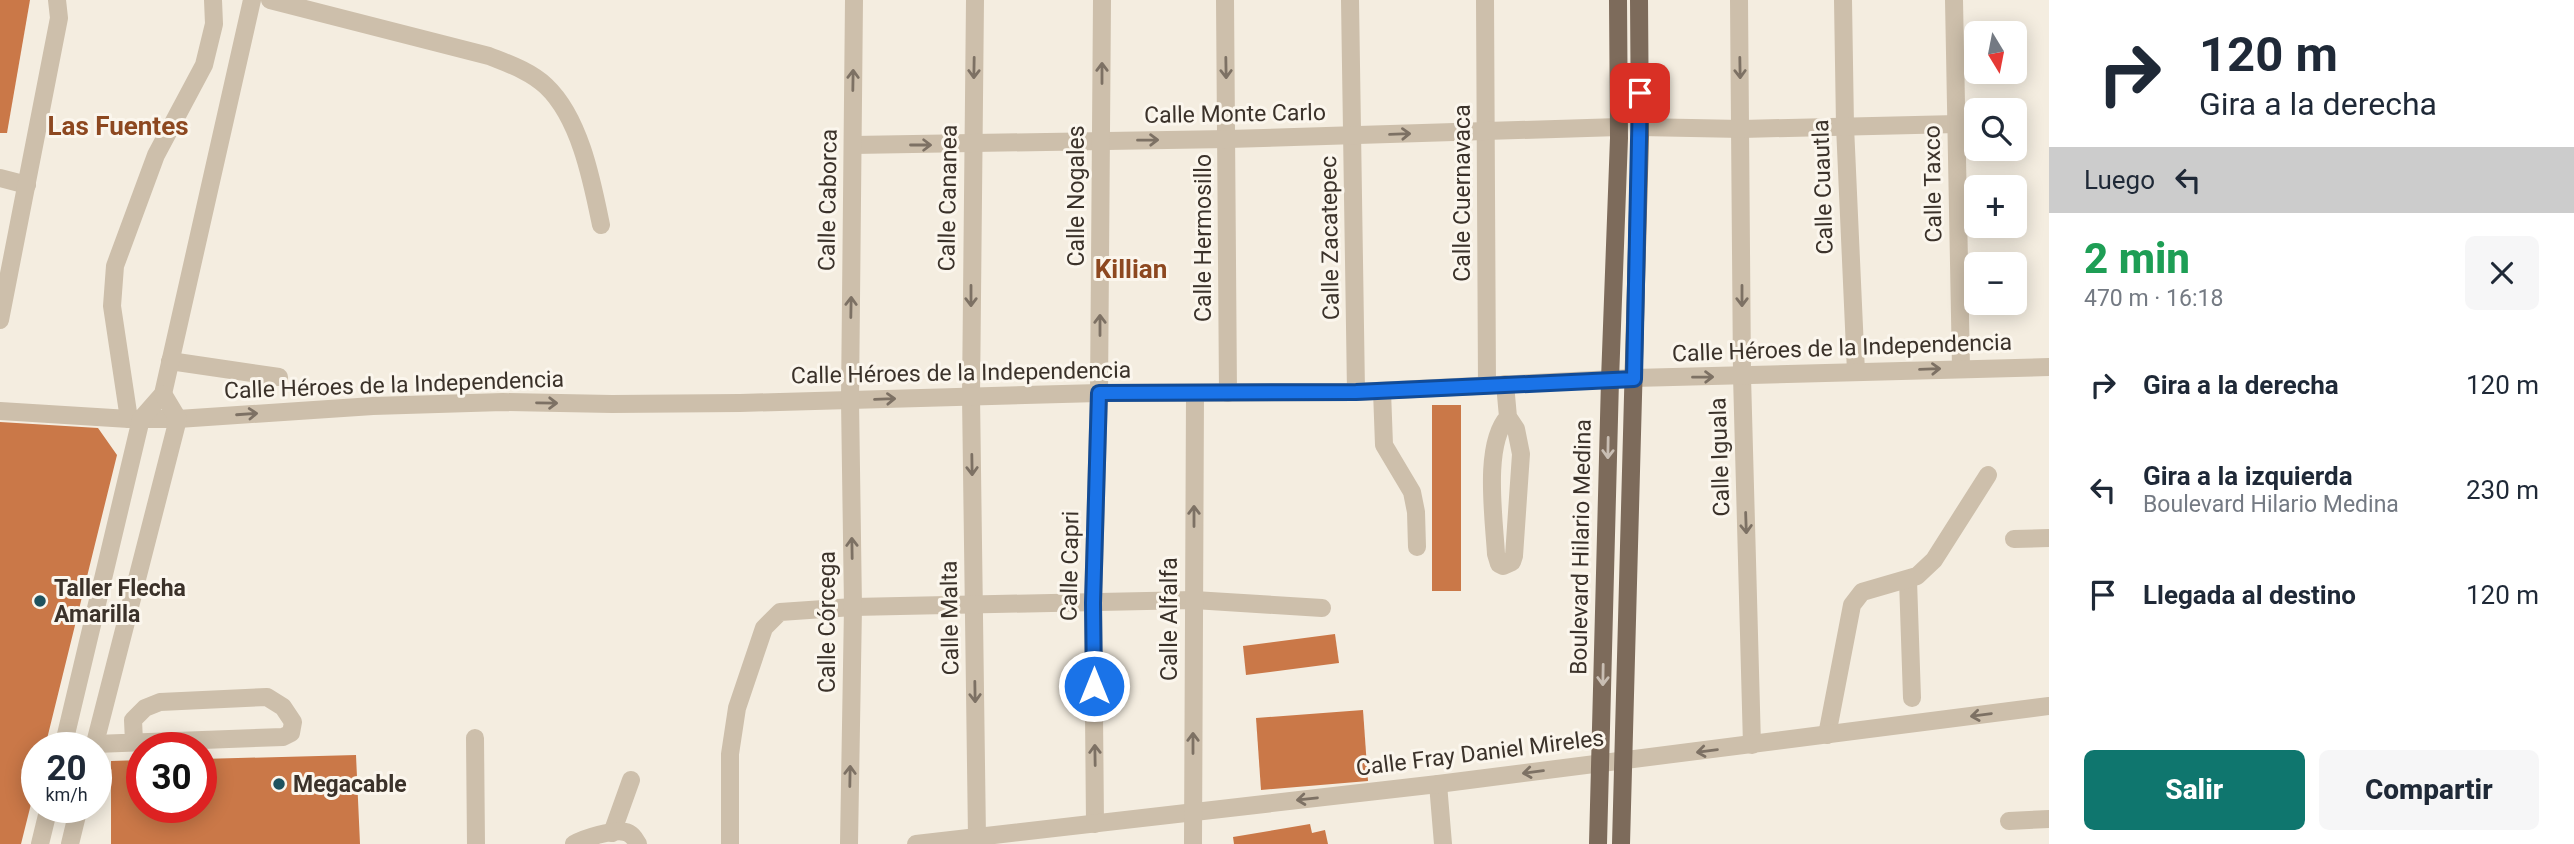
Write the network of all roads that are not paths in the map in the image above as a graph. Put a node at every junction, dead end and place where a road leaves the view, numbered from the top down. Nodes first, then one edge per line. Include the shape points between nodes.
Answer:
1 (57, 0) edge
2 (213, 0) edge
3 (253, 0) edge
4 (270, 0) edge
5 (854, 0) edge
6 (975, 0) edge
7 (1102, 0) edge
8 (1225, 0) edge
9 (1350, 0) edge
10 (1485, 0) edge
11 (1618, 0) edge
12 (1639, 0) edge
13 (1739, 0) edge
14 (1843, 0) edge
15 (1954, 0) edge
16 (1957, 124) junction
17 (1845, 126) junction
18 (1619, 127) junction
19 (1640, 127) junction
20 (1742, 129) junction
21 (1486, 132) junction
22 (1353, 136) junction
23 (1228, 139) junction
24 (1101, 141) junction
25 (853, 145) junction
26 (972, 145) junction
27 (0, 178) edge
28 (27, 185) junction
29 (601, 225) dead end
30 (0, 320) edge
31 (170, 361) junction
32 (2049, 367) edge
33 (1961, 368) junction
34 (1856, 372) junction
35 (1742, 376) junction
36 (279, 377) dead end
37 (1634, 379) junction
38 (1610, 380) junction
39 (1496, 385) junction
40 (1381, 391) junction
41 (1356, 392) junction
42 (1099, 393) junction
43 (1228, 393) junction
44 (163, 394) junction
45 (1195, 394) junction
46 (971, 396) junction
47 (850, 400) junction
48 (0, 411) edge
49 (1508, 417) junction
50 (135, 419) junction
51 (178, 419) junction
52 (1988, 475) dead end
53 (2049, 538) edge
54 (2014, 539) dead end
55 (1417, 547) dead end
56 (1908, 580) junction
57 (1194, 600) junction
58 (1093, 603) junction
59 (974, 605) junction
60 (853, 607) junction
61 (1322, 608) dead end
62 (1912, 698) dead end
63 (2049, 706) edge
64 (66, 732) edge
65 (98, 732) edge
66 (1827, 735) junction
67 (475, 738) dead end
68 (134, 742) joint
69 (1752, 746) junction
70 (1623, 760) junction
71 (1600, 764) junction
72 (631, 780) dead end
73 (1438, 784) junction
74 (1192, 812) junction
75 (2049, 819) edge
76 (2009, 821) dead end
77 (45, 823) edge
78 (75, 823) edge
79 (1095, 824) junction
80 (612, 834) junction
81 (977, 838) junction
82 (40, 844) edge
83 (70, 844) edge
84 (476, 844) edge
85 (574, 844) edge
86 (638, 844) edge
87 (730, 844) edge
88 (849, 844) edge
89 (916, 844) edge
90 (1193, 844) edge
91 (1443, 844) edge
92 (1598, 844) edge
93 (1621, 844) edge

1 - 28 street via 59,19
2 - 50 street via 214,24 204,65 156,155 115,266 112,306
3 - 31 street
4 - 29 street via 518,67 547,87 565,113 580,145
25 -> 5 street, Calle Caborca
6 -> 26 street, Calle Cananea
24 -> 7 street, Calle Nogales
8 -> 23 street, Calle Hermosillo
9 - 22 street, Calle Zacatepec
10 - 21 street, Calle Cuernavaca
11 - 18 main road, Boulevard Hilario Medina
12 - 19 main road, Boulevard Hilario Medina
13 -> 20 street, Calle Iguala
14 - 17 street, Calle Cuautla
15 - 16 street, Calle Taxco
16 - 17 street
16 - 33 street, Calle Taxco
17 - 20 street
17 - 34 street, Calle Cuautla
18 - 21 street, Calle Monte Carlo
18 - 38 main road, Boulevard Hilario Medina
19 - 20 street
19 - 37 main road, Boulevard Hilario Medina
20 -> 35 street, Calle Iguala
22 -> 21 street, Calle Monte Carlo
21 - 39 street, Calle Cuernavaca
22 - 23 street, Calle Monte Carlo
22 - 41 street, Calle Zacatepec
24 -> 23 street, Calle Monte Carlo
23 - 43 street, Calle Hermosillo
24 - 26 street, Calle Monte Carlo
42 -> 24 street, Calle Nogales
25 -> 26 street, Calle Monte Carlo
47 -> 25 street, Calle Caborca
26 -> 46 street, Calle Cananea
27 - 28 street
28 - 30 street
31 - 36 street
31 - 44 street
32 - 33 street, Calle Héroes de la Independencia
34 -> 33 street, Calle Héroes de la Independencia
34 - 35 street, Calle Héroes de la Independencia
37 -> 35 street, Calle Héroes de la Independencia
35 -> 69 street, Calle Iguala
37 - 38 street, Calle Héroes de la Independencia
37 - 70 main road, Boulevard Hilario Medina
38 - 39 street, Calle Héroes de la Independencia
38 -> 71 main road, Boulevard Hilario Medina
39 - 40 street, Calle Héroes de la Independencia
39 - 49 street, Calle Cuernavaca
40 - 41 street, Calle Héroes de la Independencia
40 - 55 street via 1384,445 1412,492
41 - 43 street, Calle Héroes de la Independencia
42 - 45 street, Calle Héroes de la Independencia
42 - 46 street, Calle Héroes de la Independencia
42 - 58 street, Calle Capri
43 - 45 street, Calle Héroes de la Independencia
44 - 50 street
44 - 51 street
57 -> 45 street, Calle Alfalfa
47 -> 46 street, Calle Héroes de la Independencia
46 -> 59 street, Calle Malta
51 -> 47 street, Calle Héroes de la Independencia via 451,403
60 -> 47 street, Calle Córcega
48 - 50 street, Calle Héroes de la Independencia
49 - 49 street, Calle Cuernavaca via 1499,429 1493,453 1496,554 1503,566 1514,556 1521,454 1516,429
50 - 51 street, Calle Héroes de la Independencia
50 - 64 street
51 - 65 street
52 - 56 street via 1934,560
53 - 54 street
56 - 62 street
56 - 66 street via 1875,586 1862,592 1852,605
57 - 58 street
57 - 61 street
74 -> 57 street, Calle Alfalfa
58 - 59 street
79 -> 58 street, Calle Capri
59 - 60 street
59 -> 81 street, Calle Malta
60 - 87 street via 780,612 764,628 737,708 730,754
88 -> 60 street, Calle Córcega
63 -> 66 street, Calle Fray Daniel Mireles
66 - 69 street, Calle Fray Daniel Mireles
67 - 84 street
68 - 68 street via 283,737 291,733 293,722 283,707 267,697 160,702 133,720
69 -> 70 street, Calle Fray Daniel Mireles
70 - 71 street, Calle Fray Daniel Mireles
70 - 93 main road, Boulevard Hilario Medina
71 -> 73 street, Calle Fray Daniel Mireles
71 - 92 main road, Boulevard Hilario Medina
72 - 80 street
73 -> 74 street, Calle Fray Daniel Mireles
73 - 91 street
74 - 79 street, Calle Fray Daniel Mireles
74 - 90 street, Calle Alfalfa
75 - 76 street
77 - 82 street
78 - 83 street
79 - 81 street, Calle Fray Daniel Mireles
80 - 85 street
80 - 86 street via 625,831
81 - 89 street, Calle Fray Daniel Mireles

